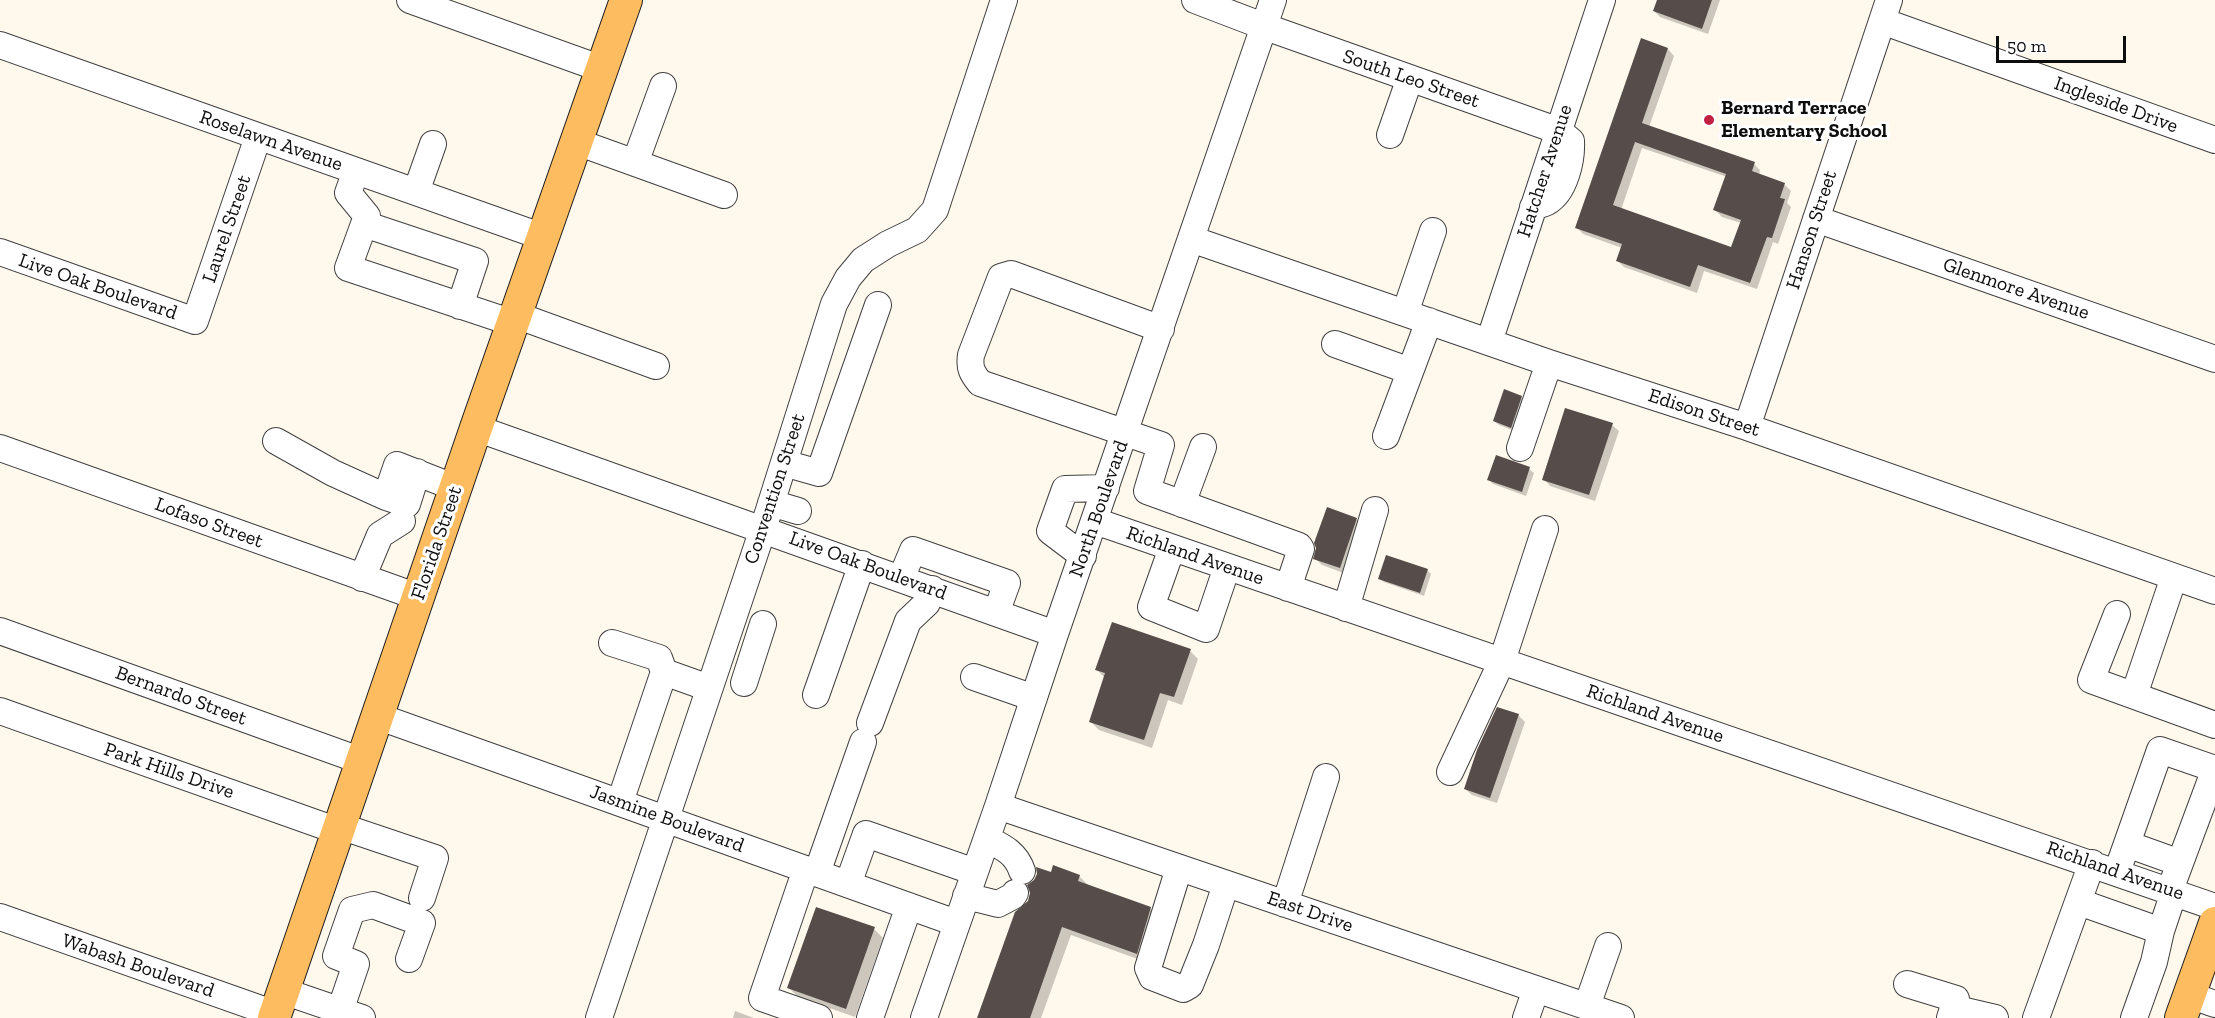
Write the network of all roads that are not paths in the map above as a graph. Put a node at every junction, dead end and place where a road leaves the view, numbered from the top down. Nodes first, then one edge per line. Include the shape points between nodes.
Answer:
1 (411, 0) edge
2 (626, 0) edge
3 (1004, 0) edge
4 (1194, 0) edge
5 (1272, 0) edge
6 (1602, 0) edge
7 (1885, 11) edge
8 (1263, 26) junction
9 (0, 45) edge
10 (603, 69) junction
11 (1410, 78) junction
12 (663, 86) dead end
13 (1559, 131) junction
14 (1390, 135) dead end
15 (258, 137) junction
16 (2215, 140) edge
17 (577, 142) junction
18 (433, 144) dead end
19 (635, 162) junction
20 (356, 171) junction
21 (416, 192) junction
22 (724, 195) dead end
23 (1816, 219) junction
24 (364, 224) junction
25 (1432, 231) dead end
26 (543, 237) junction
27 (1191, 239) junction
28 (0, 252) edge
29 (879, 305) dead end
30 (460, 306) junction
31 (1405, 313) junction
32 (514, 319) junction
33 (195, 321) joint
34 (1429, 321) junction
35 (1161, 329) junction
36 (1489, 342) junction
37 (1335, 344) dead end
38 (2214, 355) edge
39 (1549, 363) junction
40 (656, 366) dead end
41 (1410, 371) junction
42 (1747, 427) junction
43 (476, 428) junction
44 (1125, 432) junction
45 (1386, 436) dead end
46 (276, 441) dead end
47 (0, 447) edge
48 (1203, 447) dead end
49 (1520, 448) dead end
50 (784, 463) junction
51 (456, 488) junction
52 (1106, 488) junction
53 (771, 503) junction
54 (1182, 504) junction
55 (398, 507) junction
56 (1375, 510) dead end
57 (798, 511) dead end
58 (1095, 521) junction
59 (763, 529) junction
60 (1545, 529) dead end
61 (439, 534) junction
62 (1172, 548) junction
63 (1083, 556) junction
64 (862, 564) junction
65 (1227, 567) junction
66 (2174, 577) junction
67 (362, 578) junction
68 (902, 579) junction
69 (1288, 588) junction
70 (932, 589) junction
71 (2215, 591) edge
72 (418, 597) junction
73 (1346, 608) junction
74 (996, 613) junction
75 (2117, 614) dead end
76 (763, 624) dead end
77 (0, 631) edge
78 (1055, 634) junction
79 (612, 643) dead end
80 (724, 644) junction
81 (753, 653) junction
82 (1502, 661) junction
83 (664, 672) junction
84 (974, 677) dead end
85 (744, 683) dead end
86 (709, 687) junction
87 (816, 695) dead end
88 (2134, 695) junction
89 (1034, 698) junction
90 (0, 711) edge
91 (377, 716) junction
92 (2215, 725) edge
93 (362, 760) junction
94 (1450, 772) dead end
95 (1326, 777) dead end
96 (620, 802) junction
97 (999, 806) junction
98 (665, 818) junction
99 (339, 828) junction
100 (987, 839) junction
101 (2127, 844) junction
102 (2092, 863) junction
103 (2180, 863) junction
104 (1179, 868) junction
105 (811, 871) junction
106 (975, 872) junction
107 (2117, 872) junction
108 (848, 884) junction
109 (1226, 884) junction
110 (2172, 891) junction
111 (966, 896) junction
112 (422, 898) dead end
113 (2079, 902) junction
114 (1285, 904) junction
115 (909, 906) junction
116 (2215, 907) edge
117 (0, 917) edge
118 (956, 923) junction
119 (2215, 923) edge
120 (2161, 931) junction
121 (1608, 946) dead end
122 (409, 959) dead end
123 (1907, 984) dead end
124 (1536, 989) junction
125 (2195, 1005) edge
126 (1587, 1006) junction
127 (277, 1008) edge
128 (351, 1014) edge
129 (599, 1018) edge
130 (819, 1018) edge
131 (870, 1018) edge
132 (924, 1018) edge
133 (1526, 1018) edge
134 (1621, 1018) edge
135 (1950, 1018) edge
136 (1962, 1018) edge
137 (1995, 1018) edge
138 (2036, 1018) edge
139 (2134, 1018) edge

1 - 10 street
2 - 10 main road, Florida Street
3 - 50 street, Convention Street via 935,210 917,230 863,260 848,278 834,304
4 - 8 street, South Leo Street
5 - 8 street, North Boulevard
6 - 13 street, Hatcher Avenue
7 - 16 street, Ingleside Drive
7 - 23 street, Hanson Street
8 - 11 street, South Leo Street
8 - 27 street, North Boulevard
9 - 15 street, Roselawn Avenue
10 - 17 main road, Florida Street
11 - 13 street, South Leo Street
11 - 14 street
12 - 19 street
13 - 36 street, Hatcher Avenue
15 - 20 street, Roselawn Avenue
15 - 33 street, Laurel Street
17 - 19 street
17 - 26 main road, Florida Street
18 - 21 street
19 - 22 street
20 - 21 street, Roselawn Avenue
20 - 24 street via 348,193 367,216
21 - 26 street, Roselawn Avenue
23 - 38 street, Glenmore Avenue
23 - 42 street, Hanson Street
24 - 30 street via 475,261
24 - 30 street via 348,268
25 - 31 street
26 - 32 main road, Florida Street
27 - 31 street, Edison Street
27 - 35 street, North Boulevard
28 - 33 street, Live Oak Boulevard
29 - 50 street via 819,473
30 - 32 street
31 - 34 street, Edison Street
32 - 40 street
32 - 43 main road, Florida Street
34 - 36 street, Edison Street
34 - 41 street
35 - 44 street, North Boulevard
35 - 44 street via 1011,274 1001,277 995,288 971,355 969,366 980,383
36 - 39 street, Edison Street
37 - 41 street
39 - 42 street, Edison Street
39 - 49 street
41 - 45 street
42 - 66 street, Edison Street
43 - 51 main road, Florida Street
43 - 59 street, Live Oak Boulevard
44 - 52 street, North Boulevard
44 - 54 street via 1161,445 1147,491
46 - 55 street
47 - 67 street, Lofaso Street
48 - 54 street
50 - 53 street, Convention Street
51 - 55 street via 397,465
51 - 61 main road, Florida Street
52 - 58 street, North Boulevard
52 - 63 street via 1065,489 1050,531
53 - 57 street
53 - 59 street, Convention Street
54 - 69 street via 1299,546
55 - 61 street
55 - 67 street via 380,535
56 - 73 street
58 - 62 street, Richland Avenue
58 - 63 street, North Boulevard
59 - 64 street, Live Oak Boulevard
59 - 80 street, Convention Street
60 - 82 street
61 - 72 main road, Florida Street
62 - 65 street, Richland Avenue
62 - 65 street via 1151,607 1206,629
63 - 78 street, North Boulevard
64 - 68 street, Live Oak Boulevard
64 - 87 street
65 - 69 street, Richland Avenue
66 - 71 street, Edison Street
66 - 88 street
67 - 72 street, Lofaso Street
68 - 70 street, Live Oak Boulevard
68 - 74 street via 913,550 1006,583
69 - 73 street, Richland Avenue
70 - 74 street, Live Oak Boulevard
70 - 105 street via 927,603 908,621
72 - 91 main road, Florida Street
73 - 82 street, Richland Avenue
74 - 78 street, Live Oak Boulevard
75 - 88 street via 2091,680
76 - 81 street
77 - 93 street, Bernardo Street
78 - 89 street, North Boulevard
79 - 83 street via 659,658
80 - 81 street
80 - 86 street, Convention Street
81 - 85 street
82 - 94 street
82 - 102 street, Richland Avenue
83 - 86 street
83 - 96 street
84 - 89 street
86 - 98 street, Convention Street
88 - 92 street
89 - 97 street, North Boulevard
90 - 99 street, Park Hills Drive
91 - 93 main road, Florida Street
91 - 96 street, Jasmine Boulevard
93 - 99 main road, Florida Street
95 - 114 street
96 - 98 street, Jasmine Boulevard
97 - 100 street, North Boulevard
97 - 104 street, East Drive
98 - 105 street, Jasmine Boulevard
98 - 129 street, Convention Street
99 - 112 street, Park Hills Drive via 435,858
99 - 127 main road, Florida Street
100 - 106 street, North Boulevard
100 - 111 street via 1018,860 1019,882 1013,896 998,904
101 - 103 street
101 - 103 street via 2160,750 2215,769
101 - 107 street
102 - 107 street, Richland Avenue
102 - 113 street
103 - 110 street
104 - 109 street, East Drive
104 - 109 street via 1148,968 1152,977 1183,989 1190,985
105 - 108 street, Jasmine Boulevard
105 - 130 street via 762,998
106 - 108 street via 866,834
106 - 111 street, North Boulevard
107 - 110 street, Richland Avenue
108 - 115 street, Jasmine Boulevard
109 - 114 street, East Drive
110 - 116 street, Richland Avenue
110 - 120 street
111 - 118 street, North Boulevard
113 - 120 street
113 - 138 street
114 - 124 street, East Drive
115 - 118 street, Jasmine Boulevard
115 - 131 street
117 - 127 street, Wabash Boulevard
118 - 132 street, North Boulevard
119 - 125 main road
120 - 139 street
121 - 126 street
122 - 128 street via 422,923 373,904 352,910 336,956 356,964
123 - 135 street via 1956,999
124 - 126 street, East Drive
124 - 133 street
126 - 134 street, East Drive
127 - 128 street, Wabash Boulevard
136 - 137 street via 1965,1011

